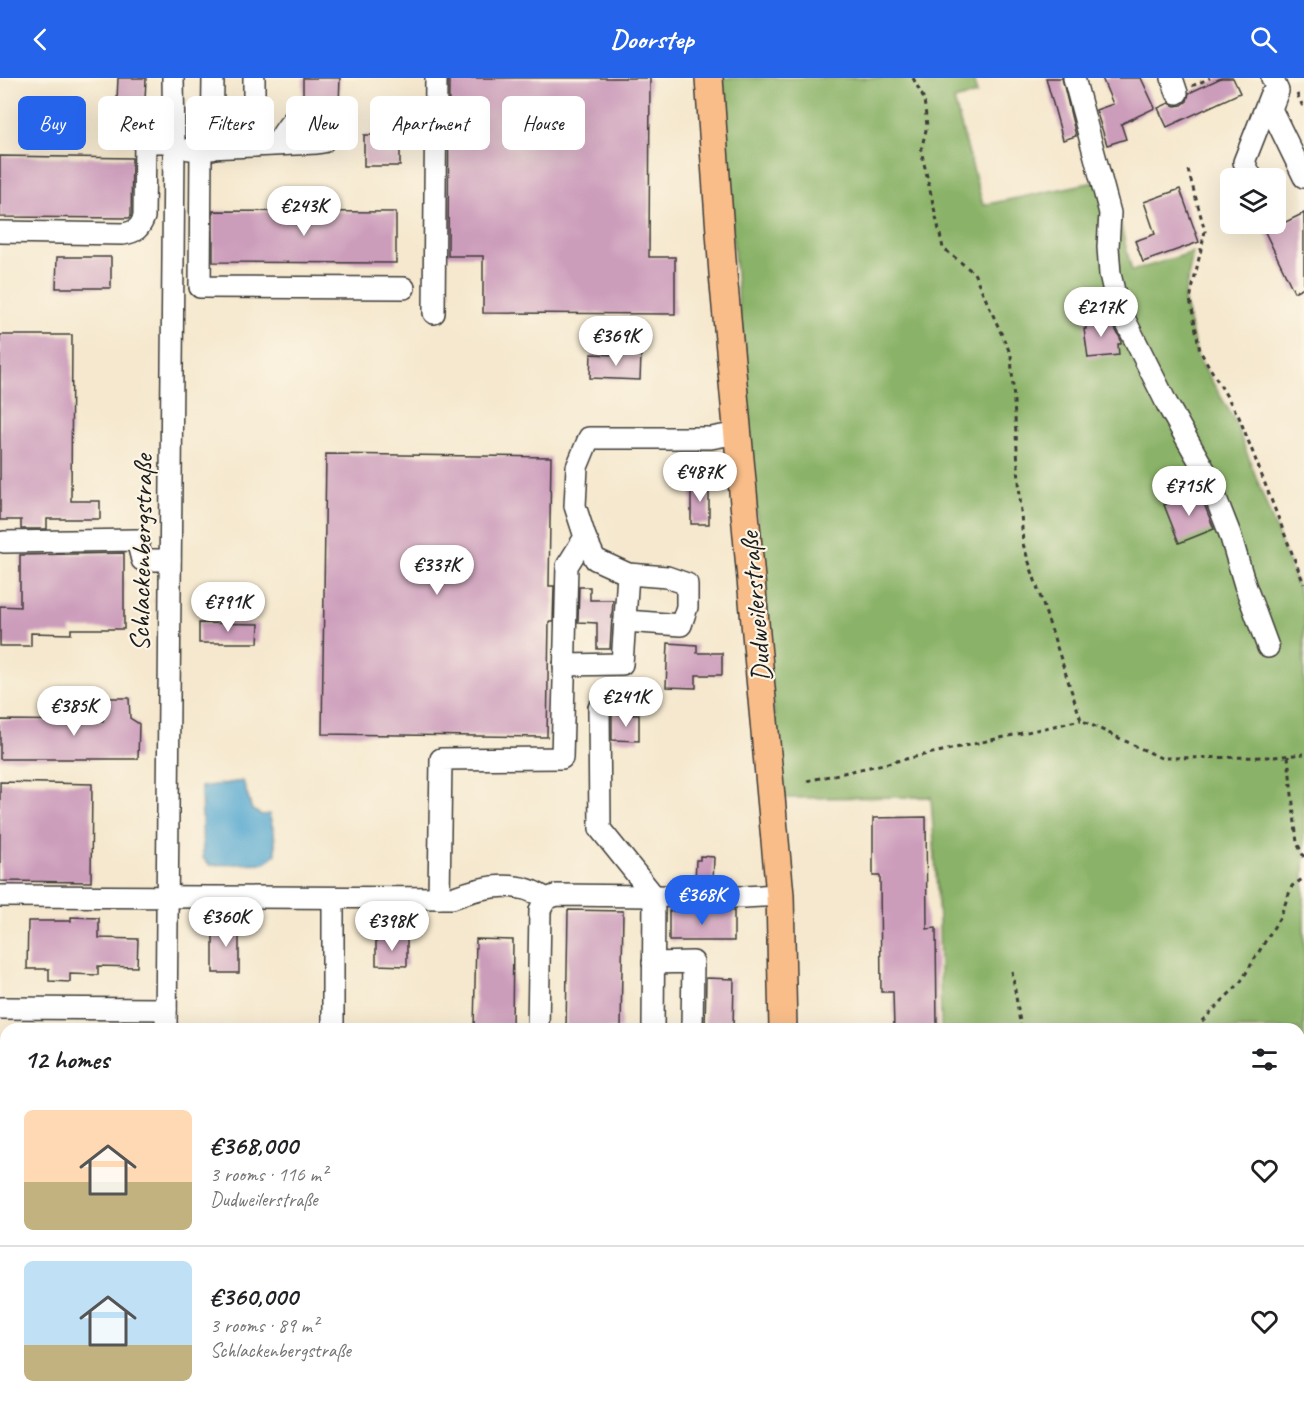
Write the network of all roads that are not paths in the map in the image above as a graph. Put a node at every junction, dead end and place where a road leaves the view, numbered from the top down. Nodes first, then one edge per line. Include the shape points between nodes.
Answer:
1 (173, 78) edge
2 (213, 78) edge
3 (254, 78) edge
4 (436, 78) edge
5 (709, 78) edge
6 (1074, 78) edge
7 (1271, 87) edge
8 (173, 96) edge
9 (211, 96) edge
10 (254, 96) edge
11 (174, 145) edge
12 (186, 146) edge
13 (145, 150) edge
14 (174, 150) edge
15 (206, 150) edge
16 (1247, 168) edge
17 (1304, 177) edge
18 (0, 232) edge
19 (404, 288) dead end
20 (434, 313) dead end
21 (738, 434) junction
22 (585, 537) junction
23 (4, 542) dead end
24 (170, 560) junction
25 (628, 574) junction
26 (624, 621) junction
27 (1268, 647) dead end
28 (564, 665) junction
29 (599, 708) dead end
30 (780, 895) junction
31 (0, 896) edge
32 (654, 896) junction
33 (166, 897) junction
34 (333, 898) junction
35 (439, 898) junction
36 (546, 899) junction
37 (653, 963) junction
38 (0, 1008) edge
39 (166, 1019) edge
40 (333, 1023) edge
41 (538, 1023) edge
42 (653, 1023) edge
43 (692, 1023) edge
44 (783, 1023) edge

1 - 8 street, Schlackenbergstraße
2 - 9 street
3 - 10 street
4 - 20 street
5 - 21 main road, Dudweilerstraße
6 - 27 street via 1110,213 1110,274 1117,304 1206,472
7 - 16 street via 1244,162
7 - 17 street via 1278,91 1271,109
11 - 12 street
13 - 18 street via 144,217 133,232
14 - 24 street, Schlackenbergstraße
15 - 19 street via 200,287
21 - 22 street via 711,438 589,438 577,467 575,506
21 - 30 main road, Dudweilerstraße
22 - 25 street via 595,559
22 - 28 street via 567,566
23 - 24 street via 137,540 142,560
24 - 33 street, Schlackenbergstraße
25 - 26 street
25 - 26 street via 667,577 687,584 687,607 681,625
26 - 28 street via 622,664
28 - 35 street via 562,758 441,759
29 - 32 street via 600,829
30 - 32 street
30 - 44 main road, Dudweilerstraße
31 - 33 street
32 - 36 street via 557,895
32 - 37 street
33 - 34 street
33 - 39 street, Schlackenbergstraße
34 - 35 street
34 - 40 street
35 - 36 street via 452,898 476,889 524,887
36 - 41 street via 540,910
37 - 42 street
37 - 43 street via 693,962
38 - 39 street

